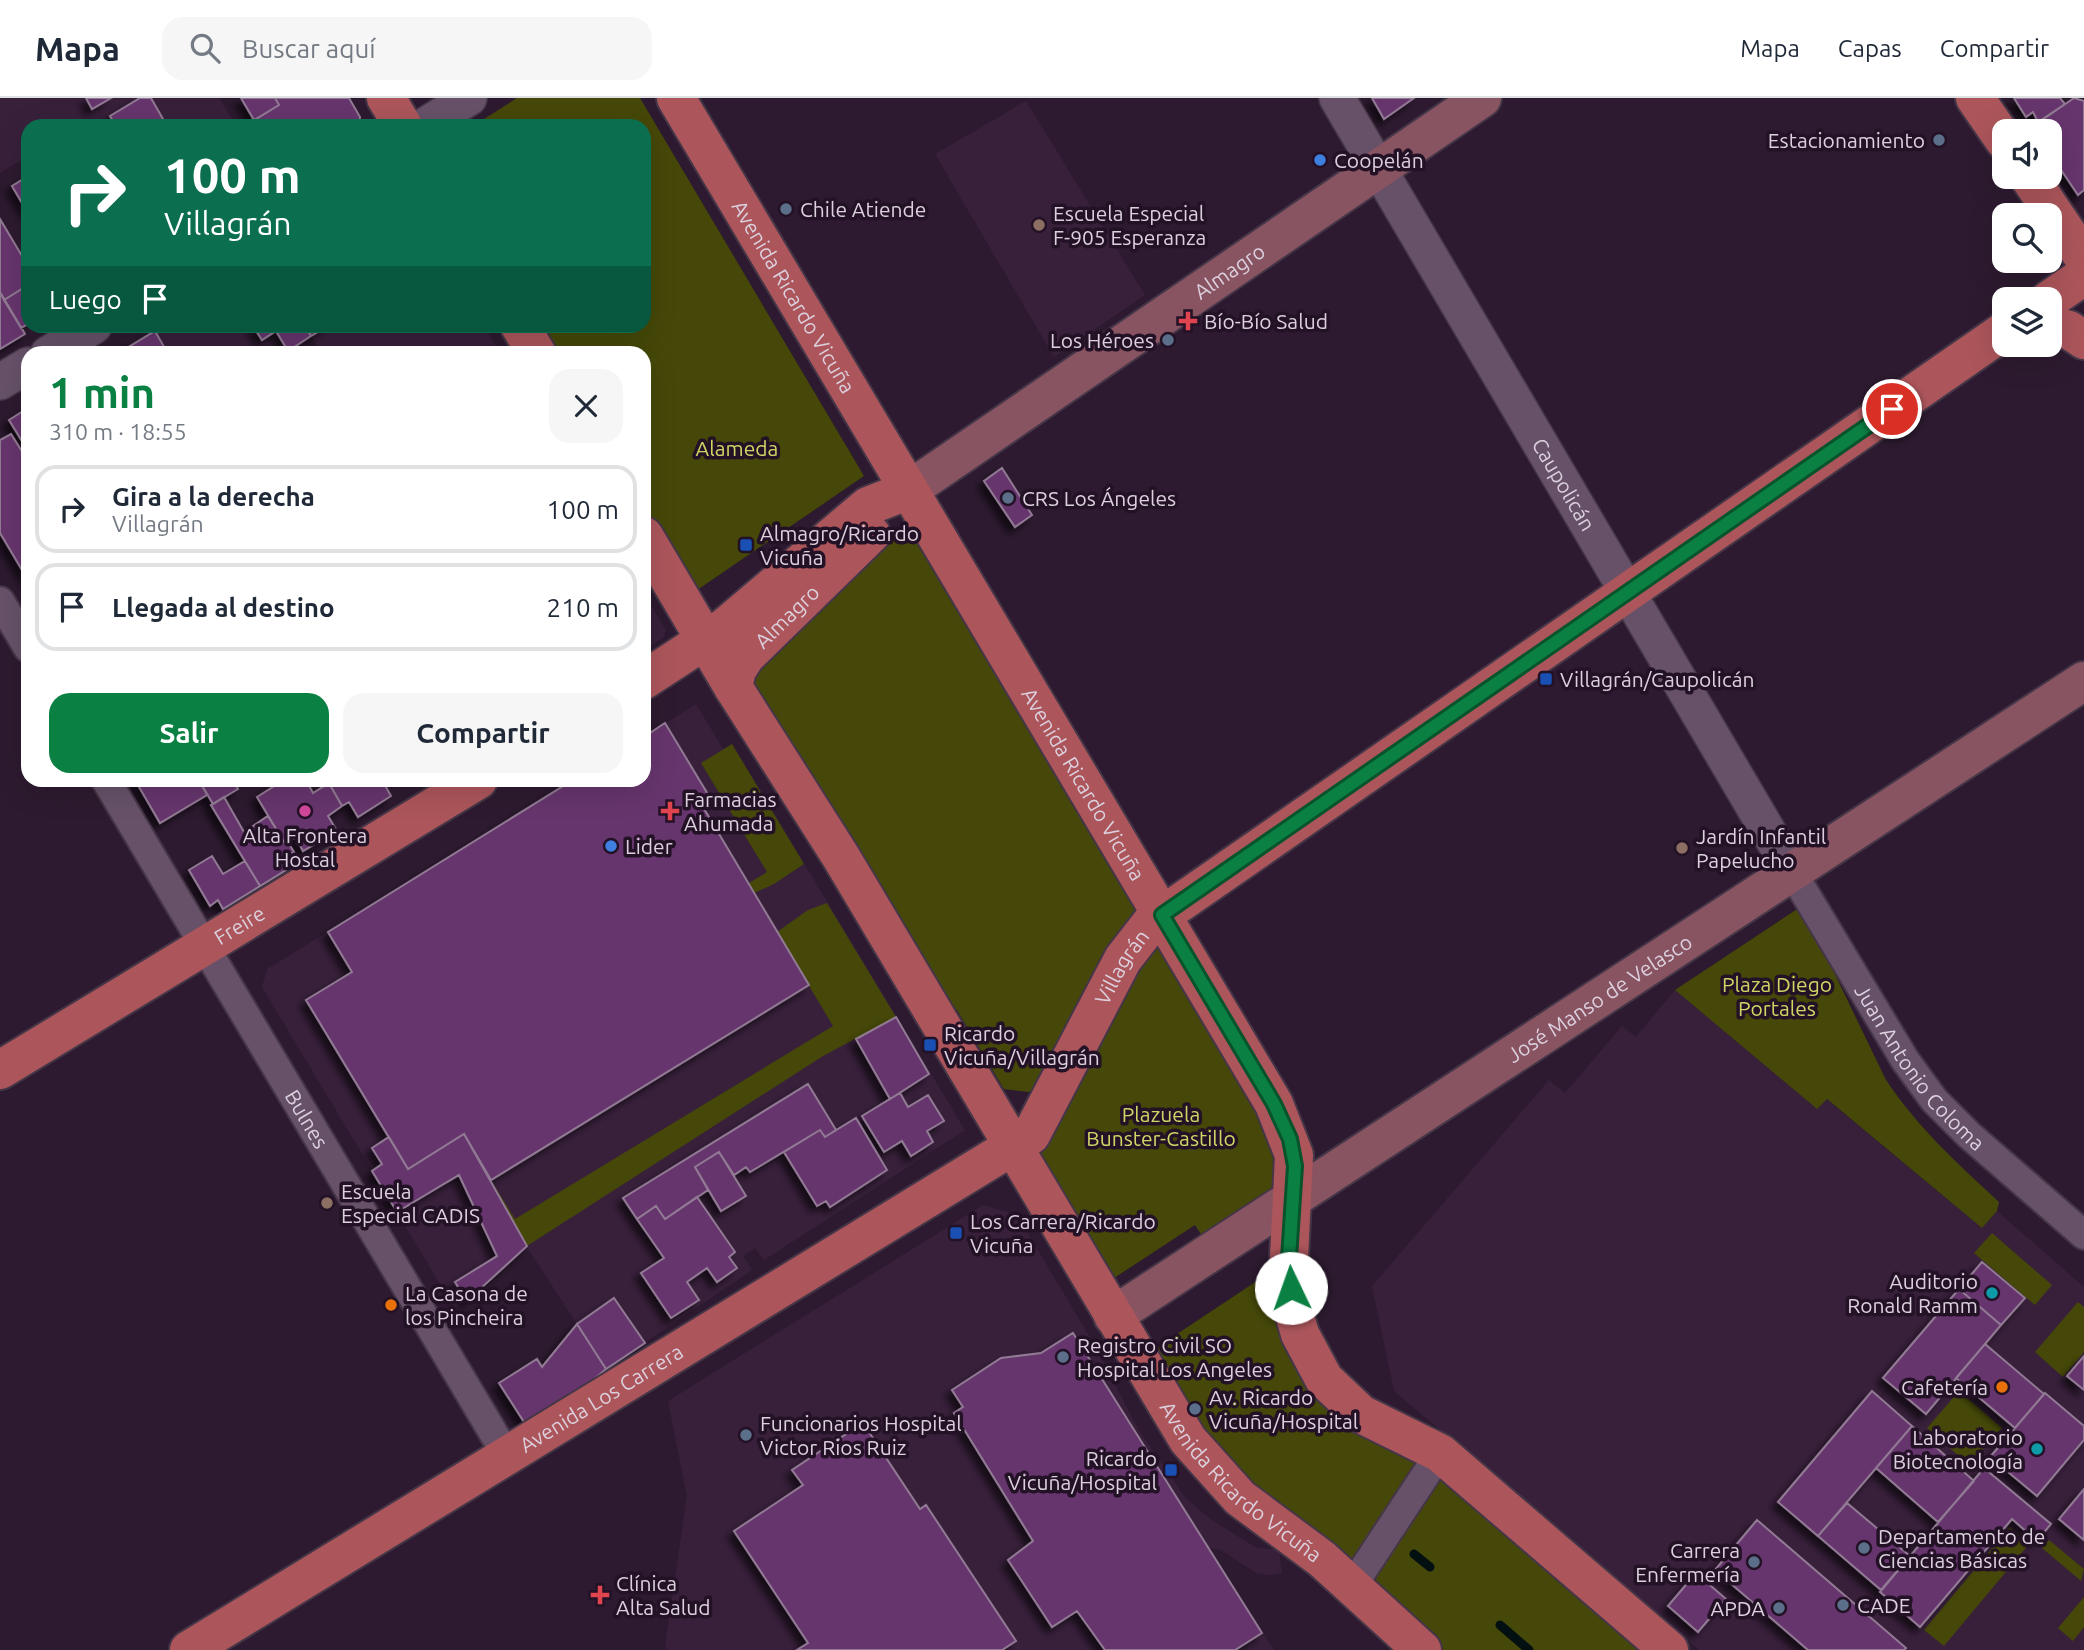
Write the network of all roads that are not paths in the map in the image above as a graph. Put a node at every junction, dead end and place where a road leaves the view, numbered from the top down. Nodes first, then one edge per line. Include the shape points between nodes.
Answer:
1 (386, 98) edge
2 (469, 98) edge
3 (676, 98) edge
4 (1336, 98) edge
5 (1482, 98) edge
6 (1975, 98) edge
7 (399, 119) edge
8 (435, 119) edge
9 (1992, 123) edge
10 (1378, 169) junction
11 (2037, 189) edge
12 (2084, 258) edge
13 (2084, 275) edge
14 (2062, 291) edge
15 (2062, 328) edge
16 (82, 333) edge
17 (1992, 340) edge
18 (2084, 340) edge
19 (61, 346) edge
20 (21, 369) edge
21 (0, 382) edge
22 (909, 490) junction
23 (651, 548) edge
24 (1625, 594) junction
25 (0, 601) edge
26 (21, 636) edge
27 (707, 642) junction
28 (651, 676) edge
29 (2084, 681) edge
30 (733, 687) junction
31 (110, 787) edge
32 (466, 787) edge
33 (1792, 872) junction
34 (1162, 915) junction
35 (205, 946) junction
36 (955, 1049) junction
37 (0, 1070) edge
38 (1062, 1075) junction
39 (1014, 1147) junction
40 (1293, 1198) junction
41 (2084, 1235) edge
42 (1113, 1316) junction
43 (1440, 1453) junction
44 (507, 1456) junction
45 (1350, 1588) junction
46 (189, 1650) edge
47 (1422, 1650) edge
48 (1669, 1650) edge

1 - 7 main road
2 - 8 street
3 - 22 main road, Avenida Ricardo Vicuña
4 - 10 street, Caupolicán
5 - 10 main road, Almagro
6 - 9 main road
10 - 22 main road, Almagro
10 - 24 street, Caupolicán
11 - 12 main road
13 - 14 main road
15 - 18 main road
16 - 19 street
17 - 24 main road, Villagrán
20 - 21 street
22 - 27 main road, Almagro via 868,506
22 - 30 main road, Almagro via 882,524 746,656
22 - 34 main road, Avenida Ricardo Vicuña
23 - 27 main road, Avenida Ricardo Vicuña
24 - 33 street, Caupolicán
24 - 34 main road, Villagrán
25 - 26 street
27 - 28 main road
27 - 30 main road, Avenida Ricardo Vicuña
29 - 33 main road, José Manso de Velasco
30 - 36 main road, Avenida Ricardo Vicuña
31 - 35 street, Bulnes
32 - 35 main road, Freire
33 - 40 main road, José Manso de Velasco
33 - 41 street, Juan Antonio Coloma via 1934,1100
34 - 38 main road, Villagrán via 1130,946
34 - 40 main road, Avenida Ricardo Vicuña via 1285,1126 1294,1155
35 - 37 main road, Freire
35 - 44 street, Bulnes
36 - 38 main road via 990,1085 1018,1096 1040,1091
36 - 39 main road, Avenida Ricardo Vicuña
38 - 39 main road, Villagrán via 1031,1135
39 - 42 main road, Avenida Ricardo Vicuña
39 - 44 main road, Avenida Los Carrera
40 - 42 main road, José Manso de Velasco
40 - 43 main road, Avenida Ricardo Vicuña via 1289,1275 1294,1313 1324,1379 1361,1414
42 - 45 main road, Avenida Ricardo Vicuña via 1204,1460 1257,1513 1322,1559
43 - 45 street
43 - 48 main road, Avenida Ricardo Vicuña
44 - 46 main road, Avenida Los Carrera
45 - 47 main road, Avenida Ricardo Vicuña

